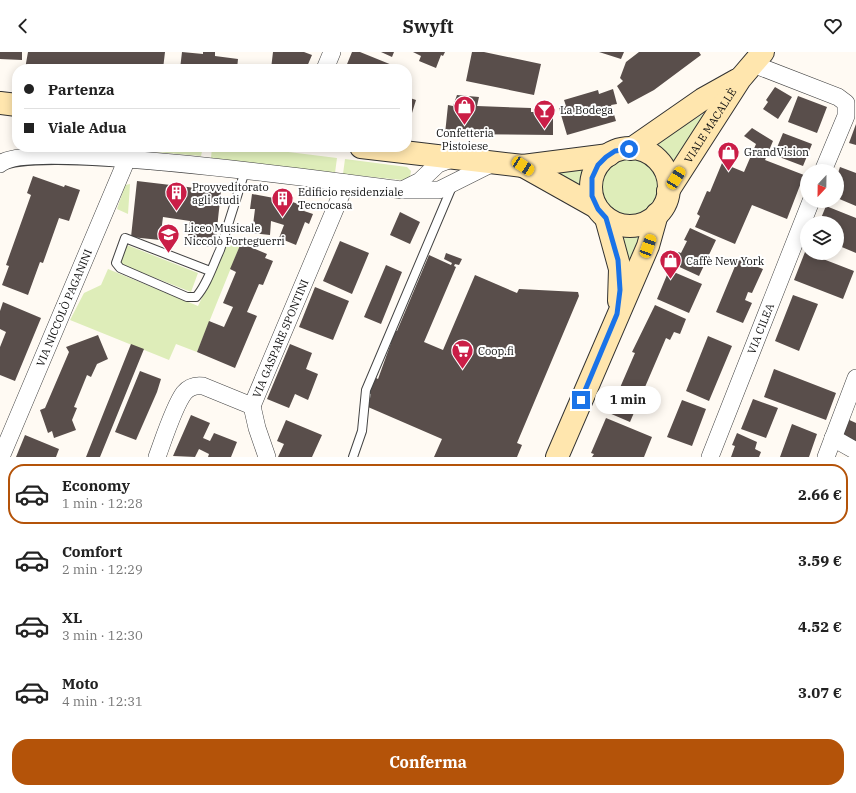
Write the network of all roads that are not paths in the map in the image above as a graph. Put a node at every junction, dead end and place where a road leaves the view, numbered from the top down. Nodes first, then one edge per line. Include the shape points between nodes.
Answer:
1 (332, 52) edge
2 (327, 64) edge
3 (752, 65) edge
4 (0, 103) edge
5 (12, 104) edge
6 (631, 149) junction
7 (406, 152) joint
8 (609, 155) junction
9 (454, 158) junction
10 (127, 159) junction
11 (2, 162) edge
12 (493, 163) junction
13 (827, 164) edge
14 (523, 166) junction
15 (244, 171) junction
16 (420, 181) junction
17 (346, 183) junction
18 (451, 189) dead end
19 (402, 190) junction
20 (668, 192) junction
21 (808, 208) edge
22 (601, 212) junction
23 (657, 214) junction
24 (210, 270) junction
25 (617, 314) junction
26 (856, 378) edge
27 (252, 406) junction
28 (833, 438) junction
29 (856, 451) edge
30 (1, 457) edge
31 (157, 457) edge
32 (267, 457) edge
33 (353, 457) edge
34 (557, 457) edge
35 (710, 457) edge
36 (826, 457) edge

1 - 2 street
3 - 6 main road, VIALE MACALLÈ
3 - 13 street via 846,102 846,116
3 - 20 main road, VIALE MACALLÈ
4 - 5 main road
6 - 8 main road via 619,150
6 - 20 main road via 644,152 658,161 666,175
7 - 9 main road
7 - 16 street via 421,165
8 - 14 main road
8 - 22 main road via 598,165 592,178 591,193
9 - 12 main road
9 - 16 street via 438,164
10 - 11 street via 51,154
10 - 15 street
10 - 30 street, VIA NICCOLÒ PAGANINI
12 - 14 main road
12 - 19 street via 439,190
14 - 22 main road
15 - 17 street
15 - 24 lane via 226,232
16 - 19 street
17 - 19 street
17 - 27 street, VIA GASPARE SPONTINI
18 - 33 lane via 366,390 362,431
20 - 23 main road
21 - 35 street, VIA CILEA
22 - 23 main road via 617,224 632,226 644,223
22 - 25 main road via 620,269
23 - 25 main road via 648,246
24 - 24 lane via 198,294 192,298 120,268 116,264 124,238
25 - 34 main road
26 - 28 street
27 - 31 street, VIA GASPARE SPONTINI via 203,386 191,388 181,398
27 - 32 street
28 - 29 street
28 - 36 street

